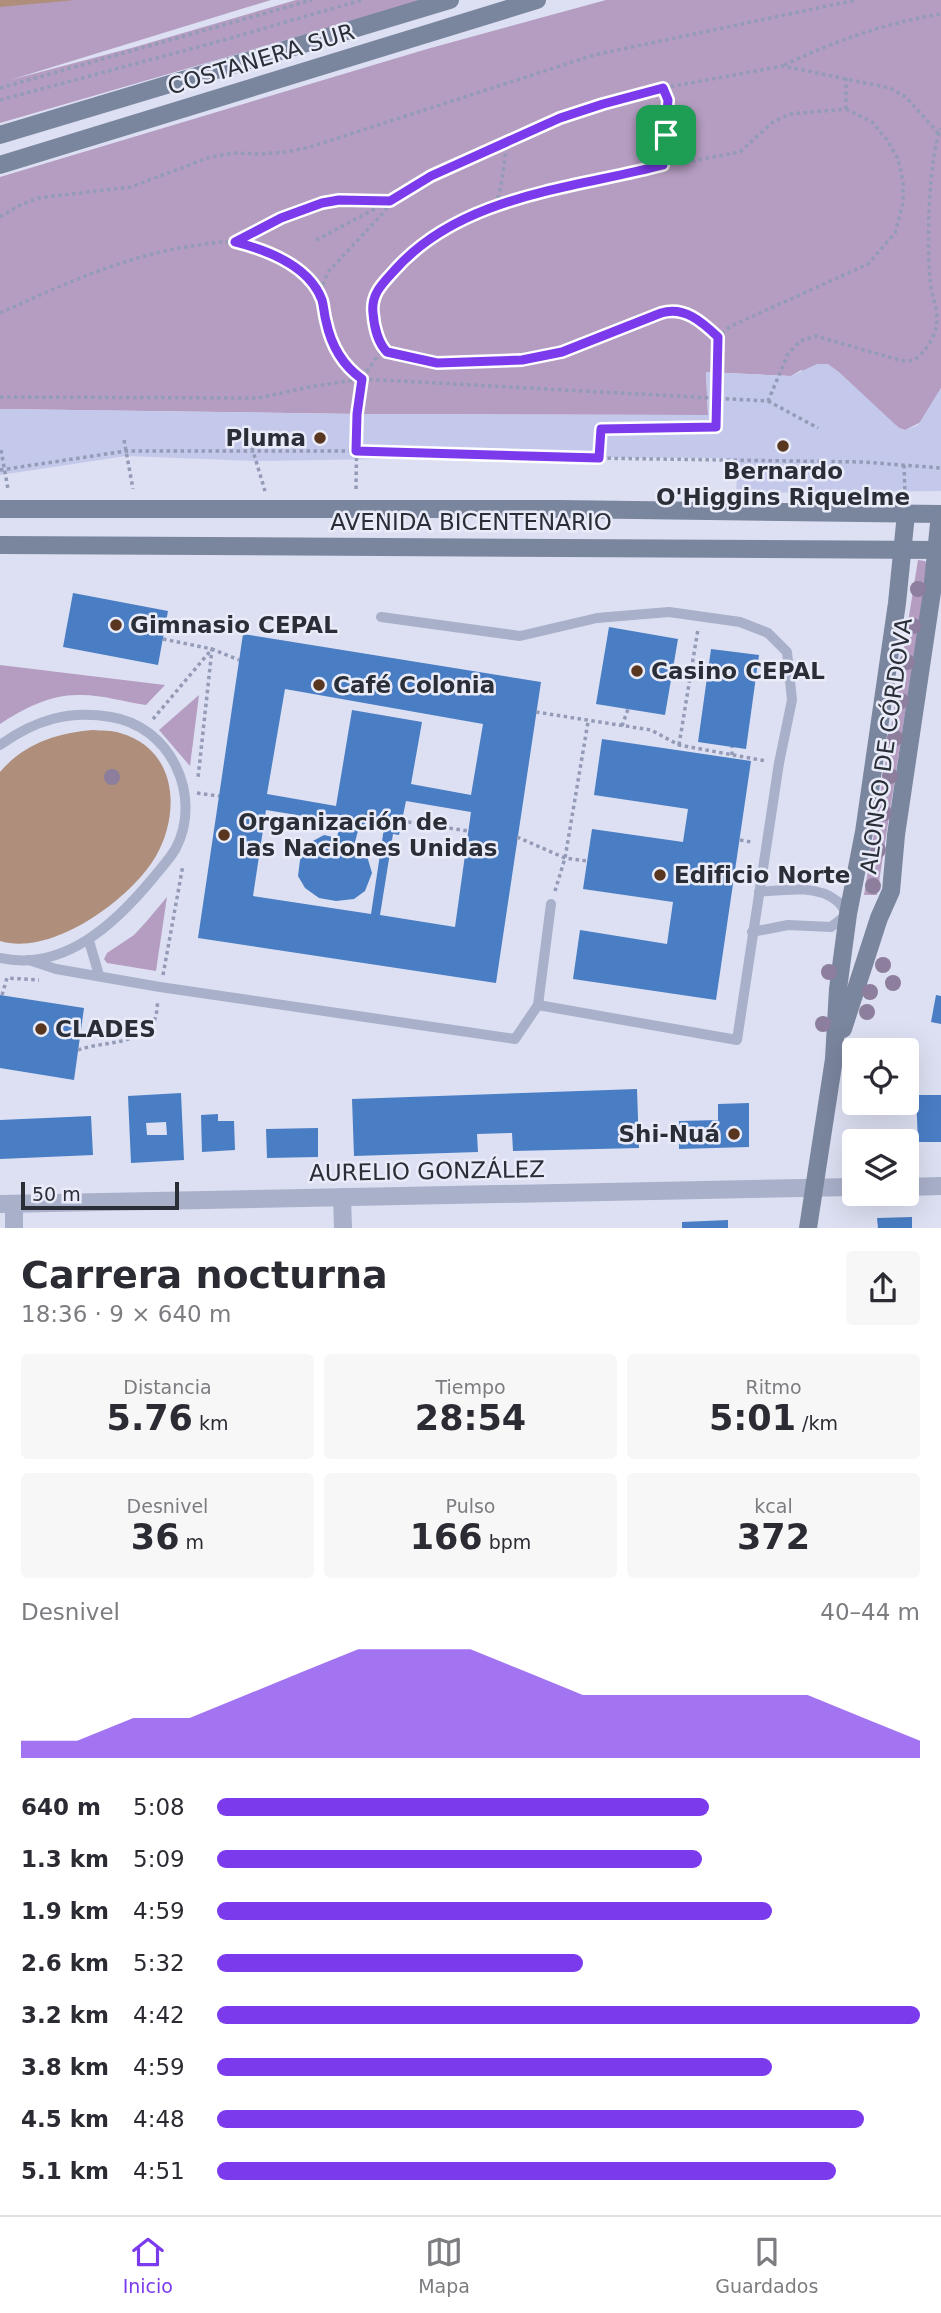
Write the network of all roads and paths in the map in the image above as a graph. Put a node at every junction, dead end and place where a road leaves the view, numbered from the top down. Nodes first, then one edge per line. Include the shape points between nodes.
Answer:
1 (312, 0) edge
2 (362, 0) edge
3 (450, 0) edge
4 (537, 0) edge
5 (856, 0) edge
6 (941, 14) edge
7 (783, 66) junction
8 (846, 78) junction
9 (0, 88) edge
10 (663, 88) junction
11 (0, 100) edge
12 (846, 109) junction
13 (941, 128) edge
14 (939, 134) junction
15 (0, 135) edge
16 (666, 135) junction
17 (507, 143) junction
18 (0, 165) edge
19 (390, 201) junction
20 (496, 205) junction
21 (0, 216) edge
22 (316, 240) dead end
23 (235, 242) junction
24 (934, 301) junction
25 (941, 301) edge
26 (322, 302) junction
27 (1, 312) edge
28 (718, 337) junction
29 (383, 348) junction
30 (362, 379) junction
31 (0, 397) edge
32 (716, 399) junction
33 (768, 401) junction
34 (818, 428) dead end
35 (124, 440) dead end
36 (250, 441) dead end
37 (1, 450) edge
38 (126, 451) junction
39 (253, 451) junction
40 (356, 451) junction
41 (599, 458) junction
42 (904, 465) junction
43 (941, 468) edge
44 (3, 470) edge
45 (5, 509) edge
46 (137, 509) junction
47 (271, 510) junction
48 (356, 510) junction
49 (906, 514) junction
50 (940, 514) edge
51 (0, 545) edge
52 (902, 550) junction
53 (938, 550) edge
54 (381, 617) dead end
55 (694, 648) dead end
56 (239, 660) dead end
57 (628, 709) dead end
58 (536, 712) dead end
59 (588, 722) junction
60 (622, 726) junction
61 (144, 728) junction
62 (0, 745) edge
63 (679, 745) junction
64 (732, 747) dead end
65 (732, 755) junction
66 (779, 763) junction
67 (186, 792) junction
68 (219, 796) dead end
69 (401, 821) dead end
70 (469, 831) dead end
71 (517, 837) dead end
72 (565, 858) junction
73 (587, 861) dead end
74 (759, 892) junction
75 (551, 904) joint
76 (848, 914) junction
77 (879, 919) junction
78 (752, 932) junction
79 (89, 941) junction
80 (0, 958) edge
81 (29, 960) junction
82 (99, 975) junction
83 (37, 981) dead end
84 (2, 995) dead end
85 (538, 1005) junction
86 (93, 1045) dead end
87 (78, 1050) dead end
88 (834, 1059) junction
89 (941, 1186) edge
90 (842, 1187) edge
91 (919, 1187) edge
92 (814, 1188) junction
93 (342, 1197) junction
94 (7, 1204) edge
95 (14, 1228) edge
96 (343, 1228) edge
97 (808, 1228) edge

1 - 9 path
2 - 11 path
3 - 15 main road, COSTANERA SUR
4 - 18 main road, COSTANERA SUR
5 - 21 path via 594,55 310,147 210,157 131,187 38,198
6 - 7 path via 840,39
7 - 8 path
7 - 10 path
8 - 12 path
8 - 14 path via 890,88 906,97
10 - 16 path via 668,100
10 - 17 path via 560,118
12 - 16 path via 790,114 773,122 740,152 714,159 677,164
12 - 28 path via 872,122 898,159 903,203 895,233 868,264 731,326
13 - 14 path
14 - 24 path via 933,163 929,254
16 - 20 path via 663,165
17 - 19 path via 431,176
17 - 20 path
19 - 22 path
19 - 23 path via 322,203
19 - 26 path via 328,272
20 - 29 path via 428,239 378,289 372,301 373,323
23 - 26 path via 267,252 295,268
23 - 27 path via 174,248 130,260
24 - 25 path
24 - 33 path via 937,325 933,338 916,359 898,360 816,336 800,341 788,354
26 - 30 path via 339,356
28 - 29 path via 694,318 670,310 562,352 522,360 437,363
28 - 32 path
29 - 30 path
30 - 31 path via 258,398
30 - 32 path
30 - 40 path
32 - 33 path
32 - 41 path via 716,427 601,429
33 - 34 path
35 - 38 path
36 - 39 path
37 - 44 path
38 - 39 path
38 - 44 path
38 - 46 path
39 - 40 path
39 - 47 path
40 - 41 path
40 - 48 path
41 - 42 path
42 - 43 path
42 - 49 path
44 - 45 path
45 - 46 main road, AVENIDA BICENTENARIO
46 - 47 main road, AVENIDA BICENTENARIO
47 - 48 main road, AVENIDA BICENTENARIO
48 - 49 main road, AVENIDA BICENTENARIO
49 - 50 main road, AVENIDA BICENTENARIO
49 - 52 main road, ALONSO DE CÓRDOVA
50 - 53 main road, ALONSO DE CÓRDOVA
51 - 52 main road, AVENIDA BICENTENARIO
52 - 53 main road, AVENIDA BICENTENARIO
52 - 76 main road, ALONSO DE CÓRDOVA via 864,832
53 - 77 main road, ALONSO DE CÓRDOVA via 891,891
54 - 66 lane via 520,636 597,618 669,612 740,622 768,633 788,652 792,700
55 - 63 path
56 - 61 path via 212,649
57 - 60 path
58 - 59 path
59 - 60 path
59 - 72 path
60 - 63 path via 651,730
61 - 62 lane via 120,718 85,713 18,732
61 - 67 lane via 163,744
63 - 65 path
64 - 65 path
65 - 66 path
66 - 74 lane
67 - 68 path
67 - 79 lane via 176,849 113,922
69 - 70 path
71 - 72 path
72 - 73 path
72 - 75 path
74 - 76 lane via 813,892 836,900
74 - 78 lane
75 - 85 lane
76 - 77 main road
76 - 78 lane via 831,927 788,925
76 - 88 main road, ALONSO DE CÓRDOVA
77 - 88 main road, ALONSO DE CÓRDOVA
78 - 85 lane via 737,1040
79 - 81 lane via 63,953
79 - 82 lane
80 - 81 lane
81 - 82 lane
82 - 85 lane via 515,1039
83 - 84 path via 7,978
86 - 87 path
88 - 92 main road, ALONSO DE CÓRDOVA
89 - 91 street
90 - 92 street, AURELIO GONZÁLEZ
92 - 93 street, AURELIO GONZÁLEZ
92 - 97 main road, ALONSO DE CÓRDOVA
93 - 94 street, AURELIO GONZÁLEZ
93 - 96 street
94 - 95 street

